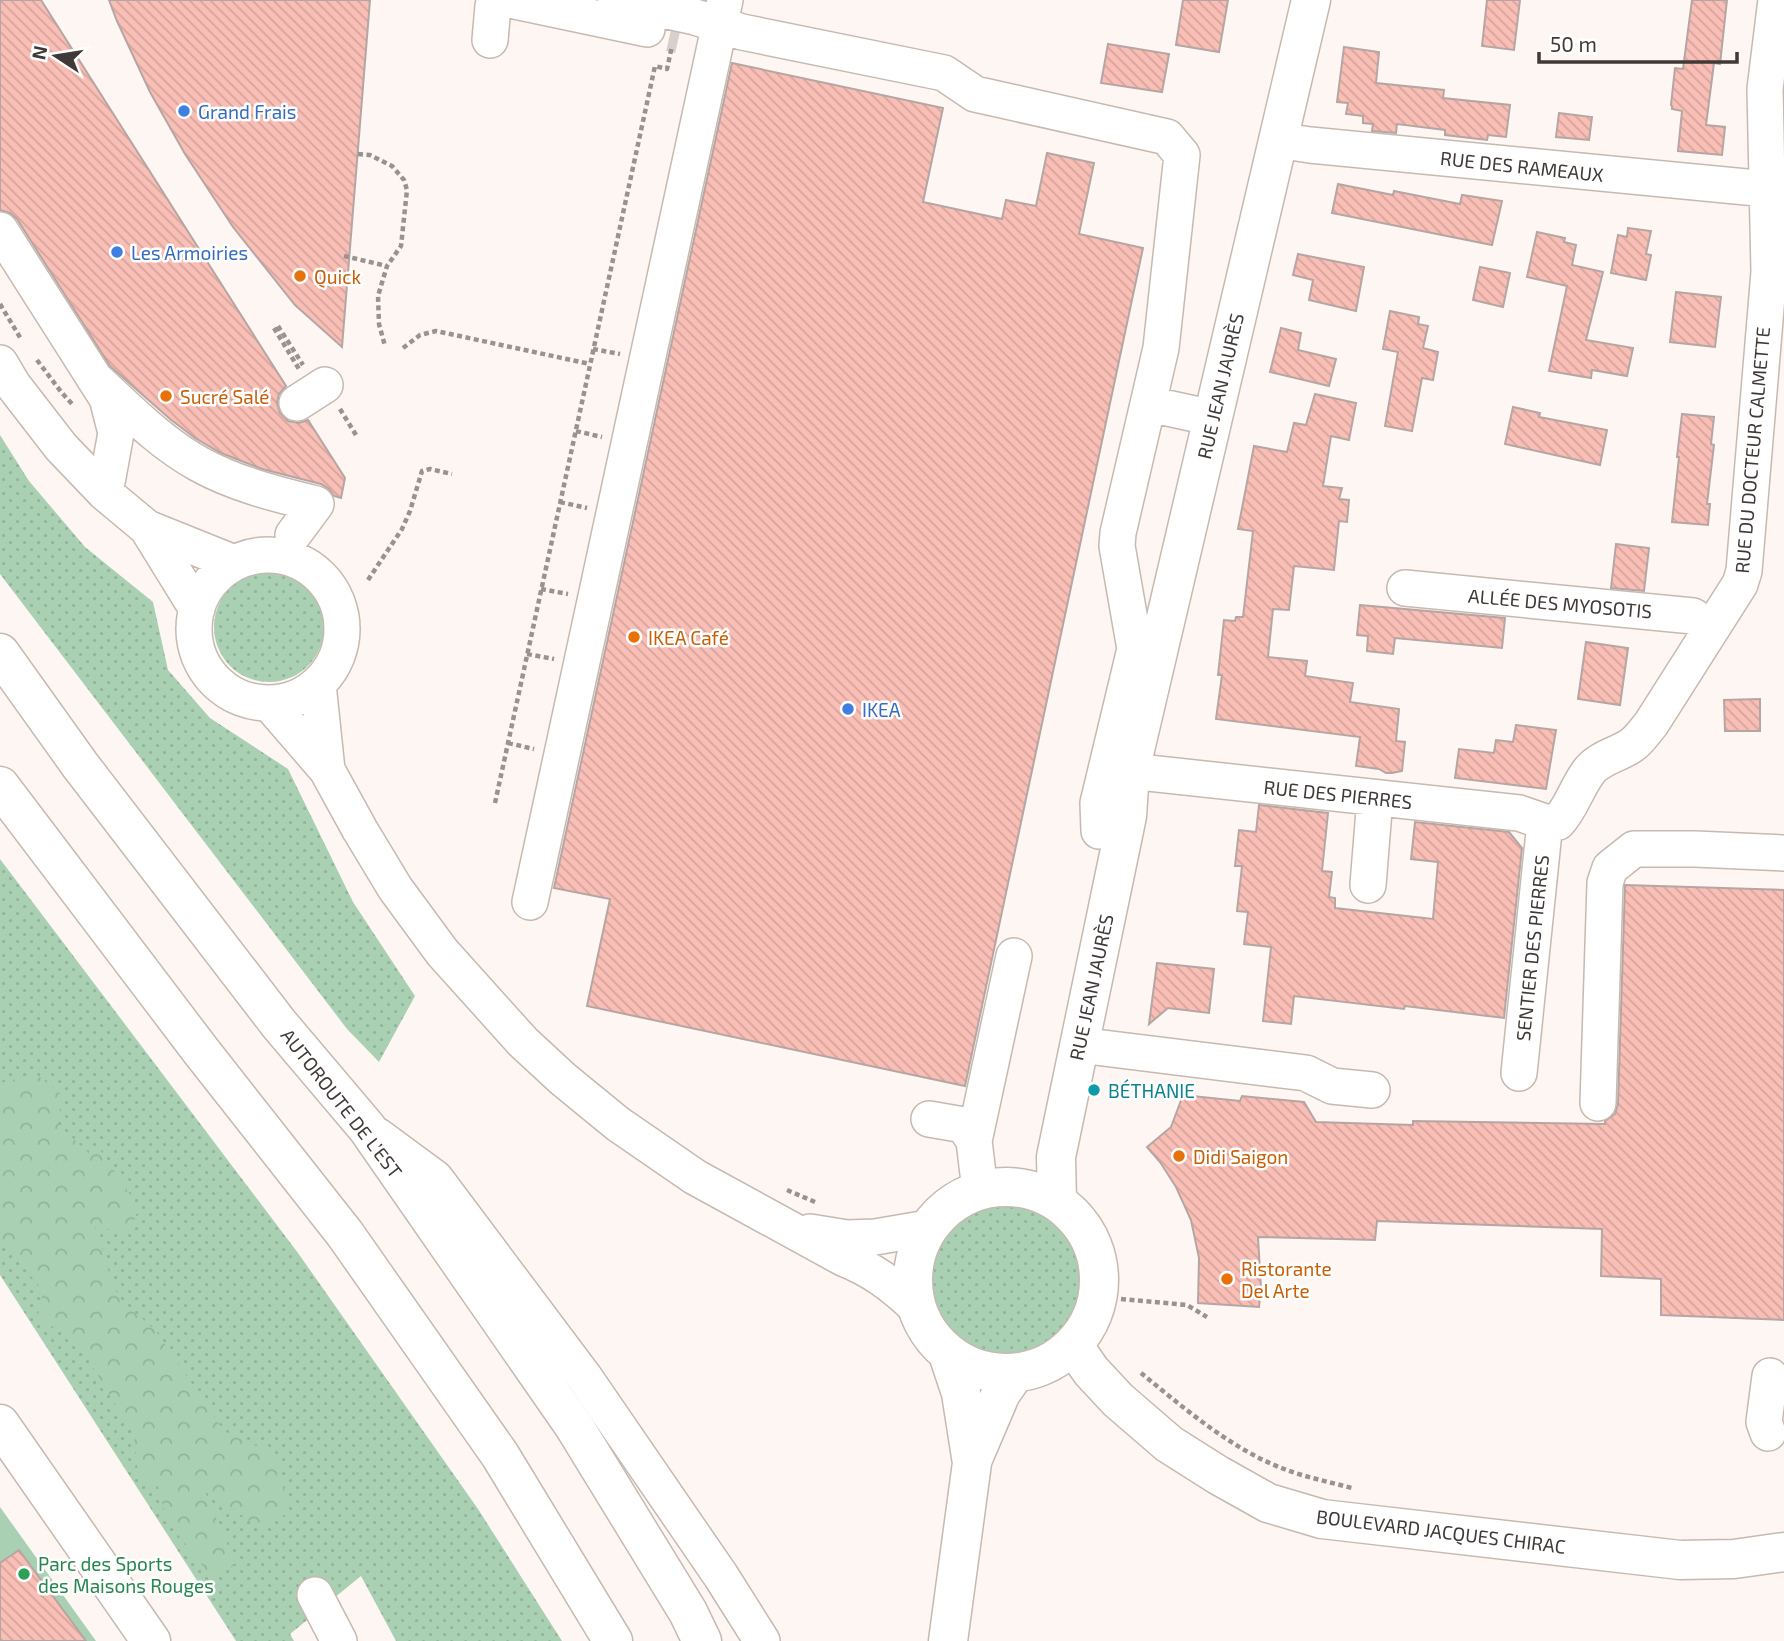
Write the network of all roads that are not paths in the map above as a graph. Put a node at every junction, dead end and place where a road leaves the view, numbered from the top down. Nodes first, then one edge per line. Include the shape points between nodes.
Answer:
1 (498, 0) edge
2 (510, 0) edge
3 (616, 0) edge
4 (1311, 0) edge
5 (1776, 0) edge
6 (722, 12) edge
7 (675, 24) junction
8 (490, 40) dead end
9 (1277, 140) junction
10 (1767, 189) junction
11 (0, 230) edge
12 (0, 363) edge
13 (94, 378) junction
14 (1149, 404) junction
15 (1213, 418) junction
16 (105, 493) junction
17 (146, 528) junction
18 (293, 535) dead end
19 (234, 563) junction
20 (1405, 588) dead end
21 (197, 609) junction
22 (1712, 628) junction
23 (0, 653) edge
24 (318, 684) junction
25 (270, 704) junction
26 (327, 770) junction
27 (1130, 771) junction
28 (0, 786) edge
29 (1375, 798) junction
30 (1545, 822) junction
31 (1099, 831) junction
32 (1784, 853) edge
33 (1368, 885) dead end
34 (530, 902) dead end
35 (1014, 956) dead end
36 (1079, 1045) junction
37 (1518, 1073) dead end
38 (1372, 1090) dead end
39 (1598, 1103) dead end
40 (929, 1119) dead end
41 (367, 1128) junction
42 (974, 1141) junction
43 (997, 1188) junction
44 (1057, 1202) junction
45 (928, 1228) junction
46 (793, 1230) junction
47 (916, 1307) junction
48 (1073, 1345) junction
49 (948, 1354) junction
50 (1015, 1373) junction
51 (1770, 1376) dead end
52 (0, 1424) edge
53 (1777, 1436) edge
54 (972, 1463) junction
55 (1784, 1552) edge
56 (315, 1595) dead end
57 (151, 1641) edge
58 (339, 1641) edge
59 (613, 1641) edge
60 (702, 1641) edge
61 (762, 1641) edge
62 (948, 1641) edge

1 - 8 street
2 - 7 street
3 - 7 street
4 - 9 main road, RUE JEAN JAURÈS
5 - 10 street, RUE DU DOCTEUR CALMETTE via 1765,89
6 - 7 street
6 - 14 street via 742,32 944,73 975,94 1167,137 1182,155 1161,348
6 - 34 street
9 - 10 street, RUE DES RAMEAUX
9 - 15 main road, RUE JEAN JAURÈS
10 - 22 street, RUE DU DOCTEUR CALMETTE via 1769,272 1744,571
11 - 13 street
12 - 16 street via 61,447
13 - 16 street via 107,398 116,433
13 - 18 street via 167,443 200,465 270,493 316,504
14 - 15 street
14 - 31 street via 1118,533 1135,649 1098,803
15 - 27 main road, RUE JEAN JAURÈS
16 - 17 street
17 - 19 street
17 - 21 street
19 - 21 street via 217,575
19 - 24 street via 258,556 284,557 323,579 341,618 341,642 333,665
20 - 22 street, ALLÉE DES MYOSOTIS via 1693,616
21 - 25 street via 198,655 209,675 226,691 247,701
22 - 30 street, RUE DU DOCTEUR CALMETTE via 1639,740 1597,764 1566,814 1558,822
23 - 41 main road, AUTOROUTE DE L’EST via 271,1013
24 - 25 street via 304,695
24 - 26 street
25 - 26 street
26 - 46 street via 395,888 442,952 523,1042 618,1124 695,1177
27 - 29 street, RUE DES PIERRES
27 - 31 main road, RUE JEAN JAURÈS
27 - 36 main road, RUE JEAN JAURÈS via 1128,816
28 - 59 main road via 345,1234 500,1455
29 - 30 street, RUE DES PIERRES via 1519,813
29 - 33 street
30 - 37 street, SENTIER DES PIERRES
31 - 43 main road, RUE JEAN JAURÈS via 1031,1152
32 - 39 street via 1634,849 1610,869 1605,883
35 - 42 street
36 - 38 street via 1306,1073 1332,1086
36 - 44 main road, RUE JEAN JAURÈS via 1056,1157
40 - 42 street via 964,1125
41 - 60 main road, AUTOROUTE DE L’EST via 574,1426
41 - 61 street via 435,1178 585,1378
42 - 43 street
43 - 44 main road via 1044,1194
43 - 45 main road via 957,1200
44 - 48 main road via 1081,1224 1096,1253 1098,1269 1094,1310
45 - 46 street via 847,1238
45 - 47 main road via 914,1265
46 - 47 street via 866,1268
47 - 49 main road via 926,1329
48 - 50 main road via 1045,1365
48 - 55 main road, BOULEVARD JACQUES CHIRAC via 1118,1400 1169,1444 1268,1503 1322,1519 1680,1560
49 - 50 main road via 977,1369
49 - 54 main road via 961,1393
50 - 54 main road via 1001,1393
51 - 53 street via 1764,1422
52 - 57 main road
54 - 62 main road
56 - 58 street

